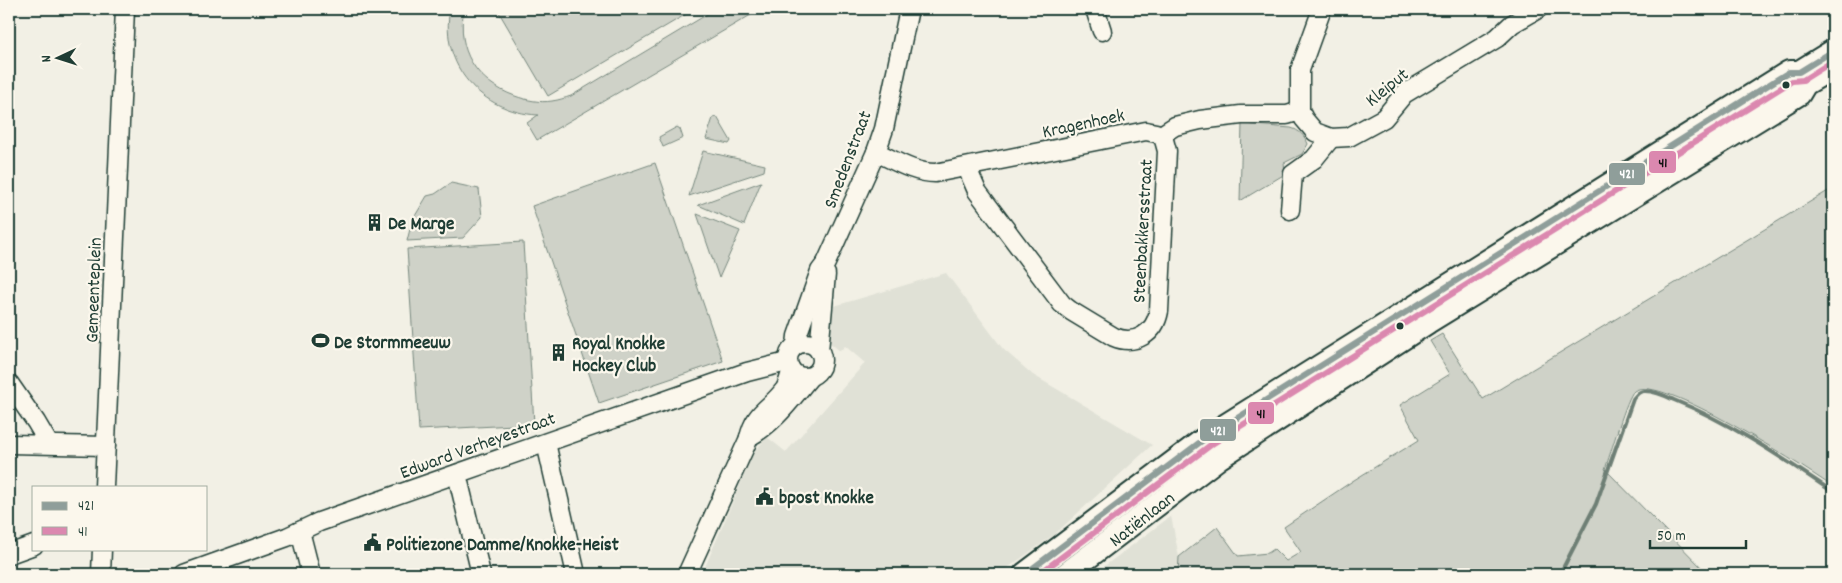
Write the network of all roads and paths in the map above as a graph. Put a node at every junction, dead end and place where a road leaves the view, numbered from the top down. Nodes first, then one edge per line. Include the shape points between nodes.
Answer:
1 (125, 9) edge
2 (909, 9) edge
3 (1095, 9) edge
4 (1322, 9) edge
5 (1538, 9) edge
6 (1102, 31) dead end
7 (1833, 37) edge
8 (1833, 51) edge
9 (1833, 67) edge
10 (1789, 72) junction
11 (1833, 79) edge
12 (1799, 94) junction
13 (1300, 111) junction
14 (1161, 135) junction
15 (1331, 138) junction
16 (876, 152) junction
17 (968, 168) junction
18 (1290, 210) dead end
19 (826, 263) junction
20 (796, 345) junction
21 (819, 351) junction
22 (789, 367) junction
23 (810, 377) junction
24 (9, 384) edge
25 (749, 438) junction
26 (546, 443) junction
27 (17, 444) edge
28 (48, 444) junction
29 (106, 446) junction
30 (457, 474) junction
31 (104, 486) edge
32 (300, 531) junction
33 (32, 546) edge
34 (102, 550) edge
35 (9, 554) edge
36 (101, 574) edge
37 (184, 574) edge
38 (311, 574) edge
39 (481, 574) edge
40 (576, 574) edge
41 (687, 574) edge
42 (1025, 574) edge
43 (1066, 574) edge

1 - 29 street, Gemeenteplein
2 - 16 street, Smedenstraat via 884,129
3 - 6 street
4 - 13 street via 1300,70
5 - 15 street, Kleiput via 1512,24 1497,38 1404,94 1384,118 1349,137
7 - 10 main road, Natiënlaan via 1794,63
8 - 10 main road, Natiënlaan via 1799,72
9 - 12 main road, Natiënlaan via 1805,84
10 - 42 main road, Natiënlaan via 1207,437
11 - 12 main road, Natiënlaan via 1810,93
12 - 43 main road, Natiënlaan via 1428,322 1228,452
13 - 14 street via 1288,115 1241,115 1200,120 1175,126
13 - 15 street via 1315,132
14 - 17 street, Kragenhoek via 1146,131
14 - 17 street, Steenbakkersstraat via 1167,151 1159,311 1149,332 1132,340 1114,337 1062,304 977,192
15 - 18 street via 1314,159 1293,174
16 - 17 street, Kragenhoek via 926,173
16 - 19 street, Smedenstraat
19 - 20 street, Smedenstraat via 820,271
19 - 21 street, Smedenstraat
20 - 21 street via 812,344
20 - 22 street via 789,352
21 - 23 street via 822,364
22 - 23 street via 800,377
22 - 25 street via 787,385 757,416
22 - 26 street, Edward Verheyestraat via 747,372
23 - 25 street via 765,426
24 - 28 street
25 - 41 street
26 - 30 street, Edward Verheyestraat
26 - 40 street
27 - 28 street
28 - 29 street
29 - 31 street, Gemeenteplein
30 - 32 street, Edward Verheyestraat
30 - 39 street
32 - 37 street, Edward Verheyestraat
32 - 38 street
33 - 35 street
34 - 36 street

